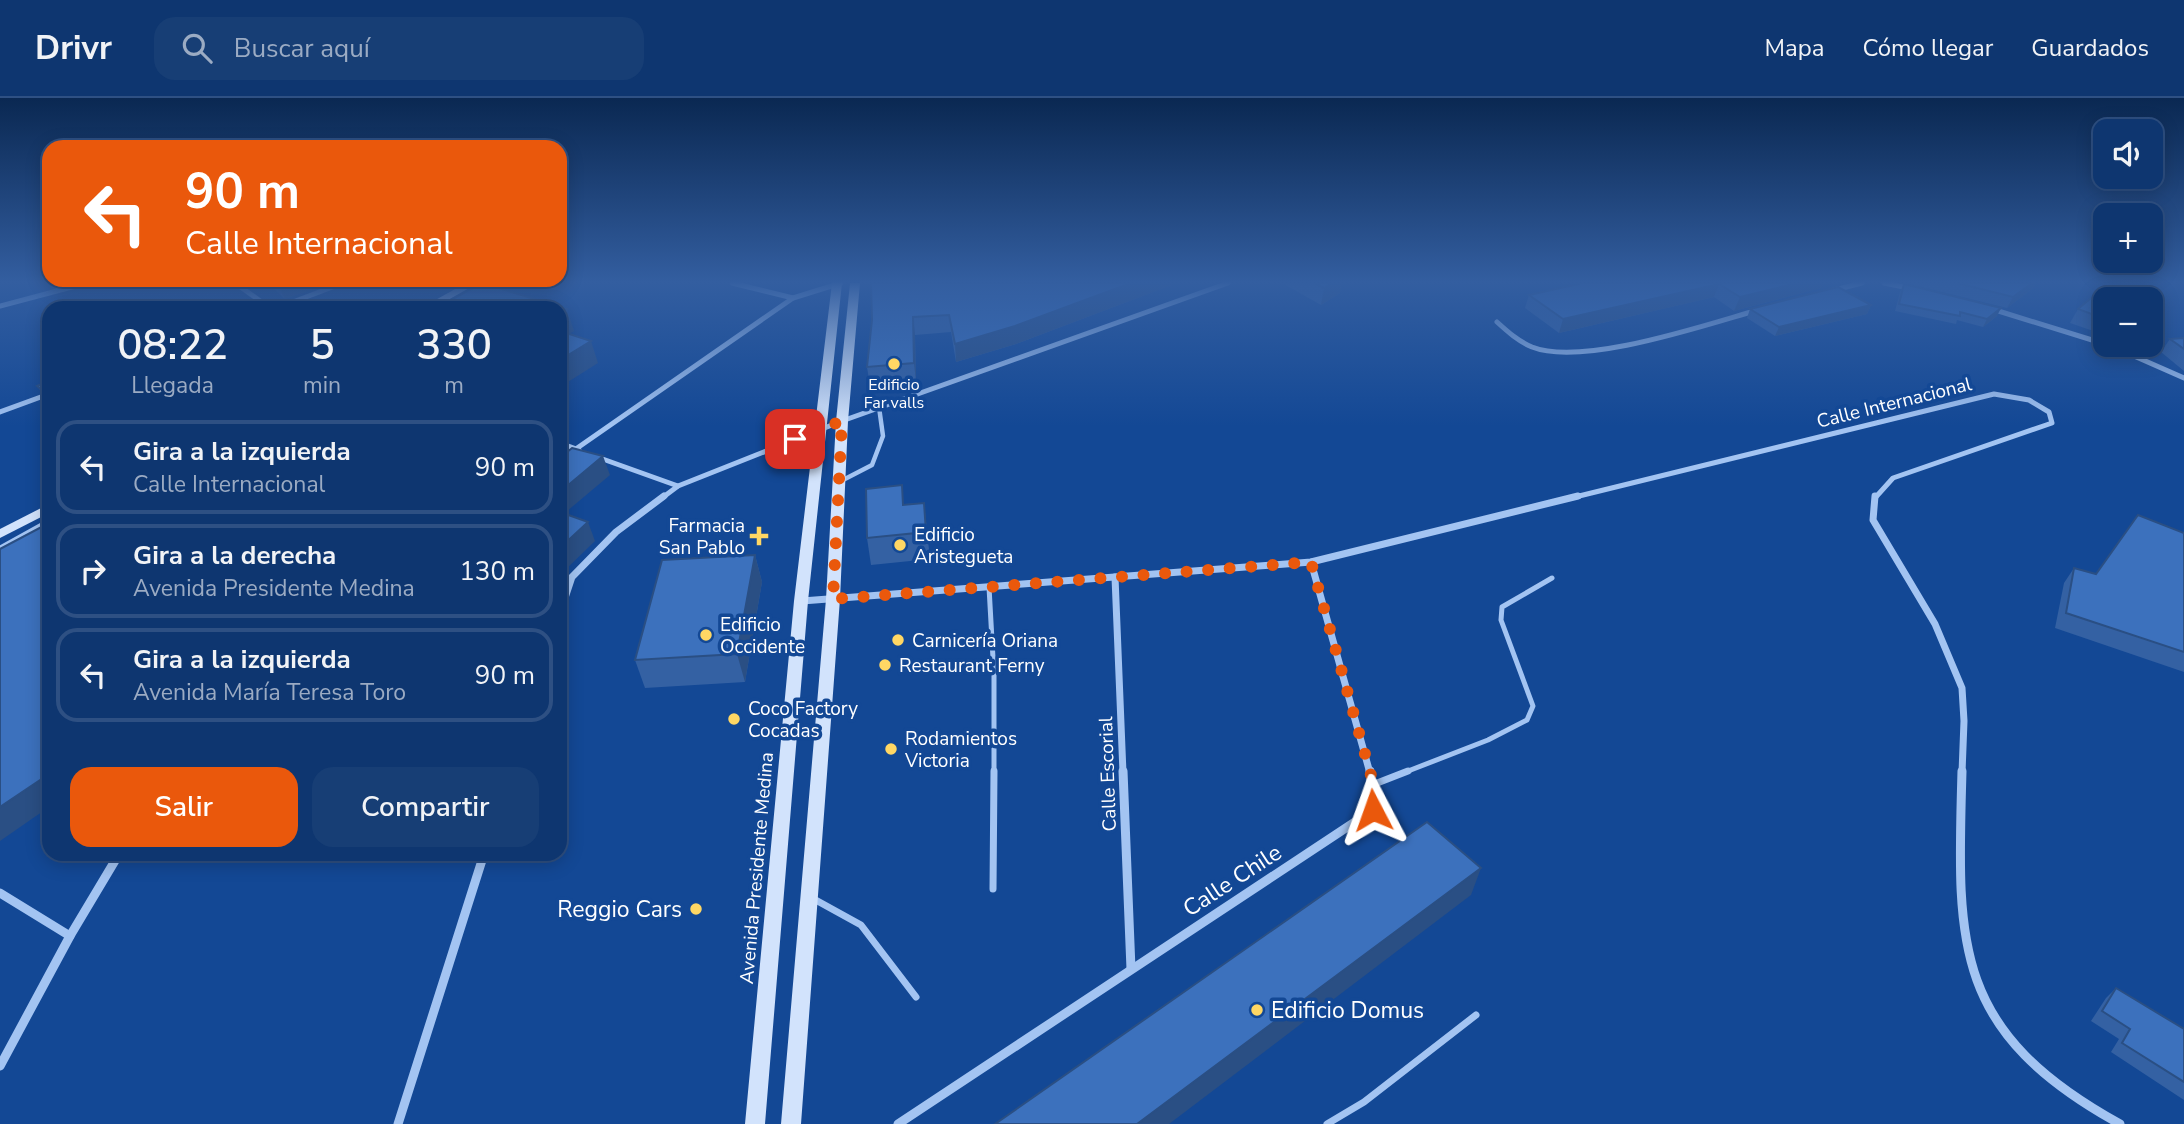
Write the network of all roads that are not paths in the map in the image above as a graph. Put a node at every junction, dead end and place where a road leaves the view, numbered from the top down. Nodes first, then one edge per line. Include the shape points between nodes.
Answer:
1 (746, 331) edge
2 (831, 331) edge
3 (851, 331) edge
4 (1093, 331) edge
5 (1504, 331) edge
6 (1678, 331) edge
7 (2064, 331) edge
8 (2093, 340) edge
9 (2136, 357) edge
10 (2184, 378) edge
11 (42, 397) edge
12 (879, 407) junction
13 (0, 412) edge
14 (842, 421) junction
15 (818, 430) junction
16 (567, 445) edge
17 (577, 449) junction
18 (567, 455) edge
19 (839, 482) junction
20 (678, 486) junction
21 (42, 512) edge
22 (42, 525) edge
23 (0, 534) edge
24 (42, 540) edge
25 (0, 548) edge
26 (0, 562) edge
27 (1311, 562) junction
28 (1115, 577) junction
29 (1552, 578) dead end
30 (989, 587) junction
31 (567, 592) edge
32 (833, 599) junction
33 (801, 601) junction
34 (1372, 785) junction
35 (115, 861) edge
36 (482, 861) edge
37 (993, 888) dead end
38 (0, 893) edge
39 (809, 896) junction
40 (70, 936) junction
41 (1131, 969) junction
42 (916, 997) dead end
43 (1476, 1015) dead end
44 (0, 1066) edge
45 (398, 1124) edge
46 (755, 1124) edge
47 (791, 1124) edge
48 (898, 1124) edge
49 (1327, 1124) edge
50 (2120, 1124) edge

1 - 17 street
2 - 15 street, Avenida Presidente Medina
3 - 14 street
4 - 12 street
5 - 6 street via 1538,349 1584,355
7 - 8 street
9 - 10 street
11 - 13 street
12 - 14 street
12 - 19 lane via 883,436 872,464
14 - 15 street
14 - 19 street
15 - 20 street
15 - 33 street, Avenida Presidente Medina
16 - 17 street
17 - 18 street
17 - 20 street
19 - 32 street
20 - 31 street via 615,532 572,577
21 - 23 street
22 - 25 lane
24 - 26 street
27 - 28 street, Calle Internacional
27 - 34 street, Calle Chile
27 - 50 street, Calle Internacional via 1994,394 2017,396 2041,406 2053,418 2047,426 1893,478 1872,500 1873,520 1940,637 1963,690 1963,932 1979,991 2013,1046 2047,1079
28 - 30 street, Calle Internacional
28 - 41 street, Calle Escorial
29 - 34 lane via 1502,607 1501,620 1533,706 1527,720
30 - 32 street, Calle Internacional
30 - 37 lane via 994,676
32 - 33 street, Calle Internacional
32 - 39 street
33 - 46 street, Avenida Presidente Medina
34 - 41 street, Calle Chile via 1373,810
35 - 40 street
36 - 45 street
38 - 40 street
39 - 42 lane via 861,925
39 - 47 street
40 - 44 street
41 - 48 street, Calle Chile
43 - 49 lane via 1364,1102

